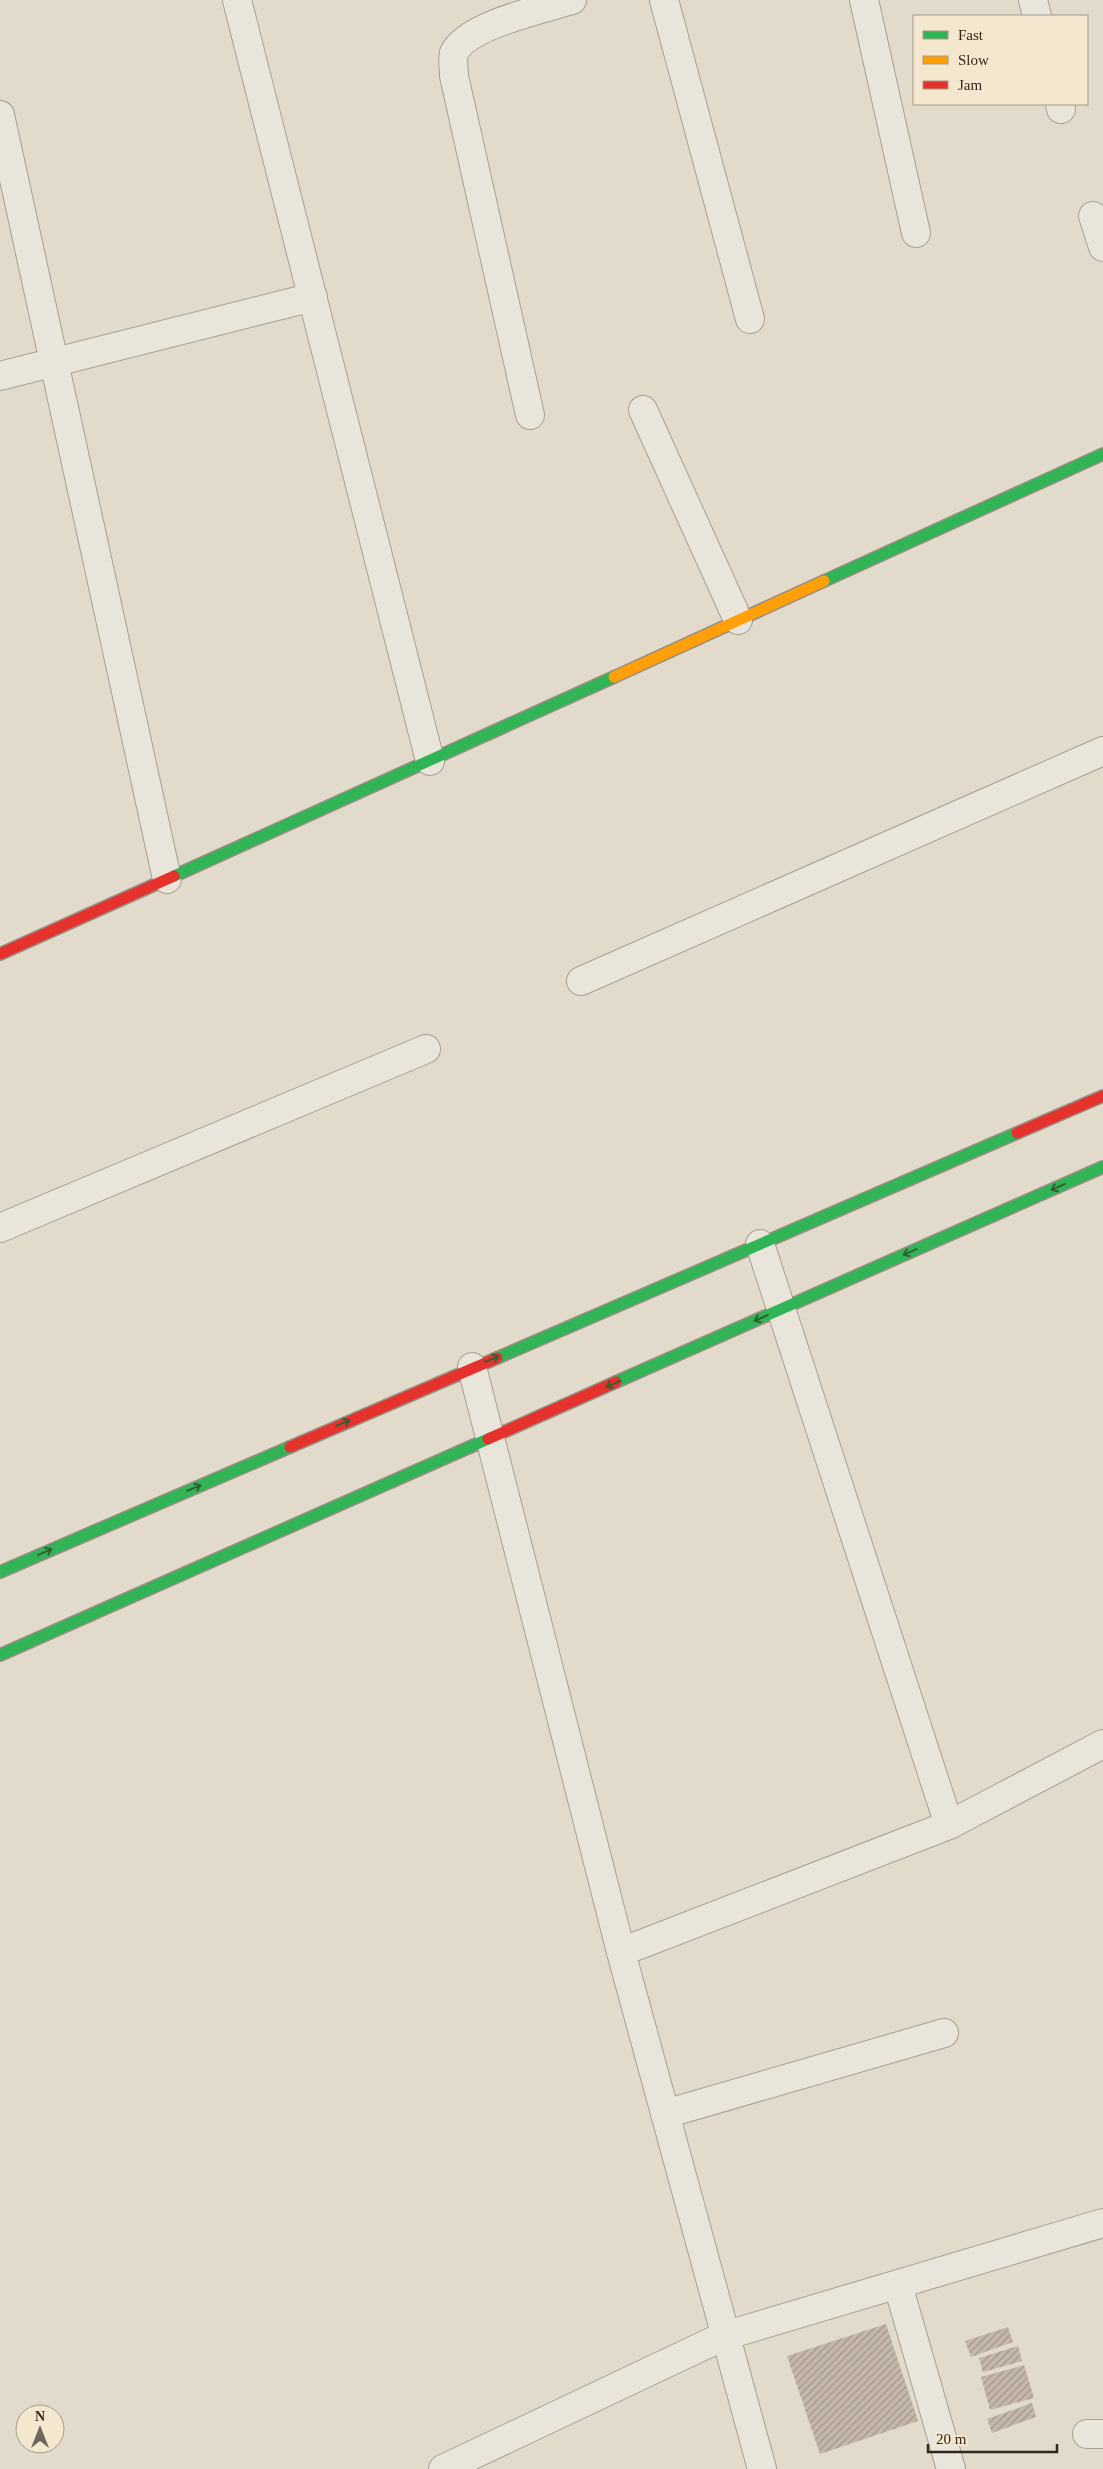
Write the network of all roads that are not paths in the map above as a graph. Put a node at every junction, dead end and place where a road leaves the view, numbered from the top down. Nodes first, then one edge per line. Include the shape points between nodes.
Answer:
1 (237, 0) edge
2 (572, 0) edge
3 (664, 0) edge
4 (864, 0) edge
5 (1033, 0) edge
6 (1037, 15) edge
7 (0, 115) edge
8 (1092, 216) dead end
9 (916, 233) dead end
10 (1103, 247) edge
11 (313, 297) junction
12 (750, 319) dead end
13 (54, 363) junction
14 (0, 376) edge
15 (643, 410) dead end
16 (530, 415) dead end
17 (1103, 454) edge
18 (738, 620) junction
19 (1103, 751) edge
20 (430, 761) junction
21 (168, 879) junction
22 (0, 954) edge
23 (581, 981) dead end
24 (426, 1049) dead end
25 (1103, 1096) edge
26 (1103, 1167) edge
27 (0, 1228) edge
28 (760, 1244) junction
29 (781, 1309) junction
30 (472, 1367) junction
31 (492, 1438) junction
32 (0, 1572) edge
33 (0, 1655) edge
34 (1103, 1744) edge
35 (949, 1825) junction
36 (621, 1952) junction
37 (944, 2033) dead end
38 (665, 2114) junction
39 (1103, 2223) edge
40 (898, 2285) junction
41 (724, 2336) junction
42 (477, 2462) edge
43 (443, 2469) edge
44 (762, 2469) edge
45 (950, 2469) edge

1 - 11 street
2 - 16 street via 485,28 464,40 454,54 454,76
3 - 12 street
4 - 9 street
5 - 6 street
7 - 13 street
8 - 10 street
11 - 13 street
11 - 20 street
13 - 14 street
13 - 21 street
15 - 18 street
17 - 18 street
18 - 20 street
19 - 23 street
20 - 21 street
21 - 22 street
24 - 27 street
25 - 28 street
26 -> 29 street
28 - 29 street
30 -> 28 street
29 -> 31 street
29 - 35 street
30 - 31 street
32 -> 30 street
31 - 33 street
31 - 36 street
34 - 35 street
35 - 36 street
36 - 38 street
37 - 38 street
38 - 41 street
39 - 40 street
40 - 41 street
40 - 45 street
41 - 42 street
41 - 44 street
42 - 43 street

